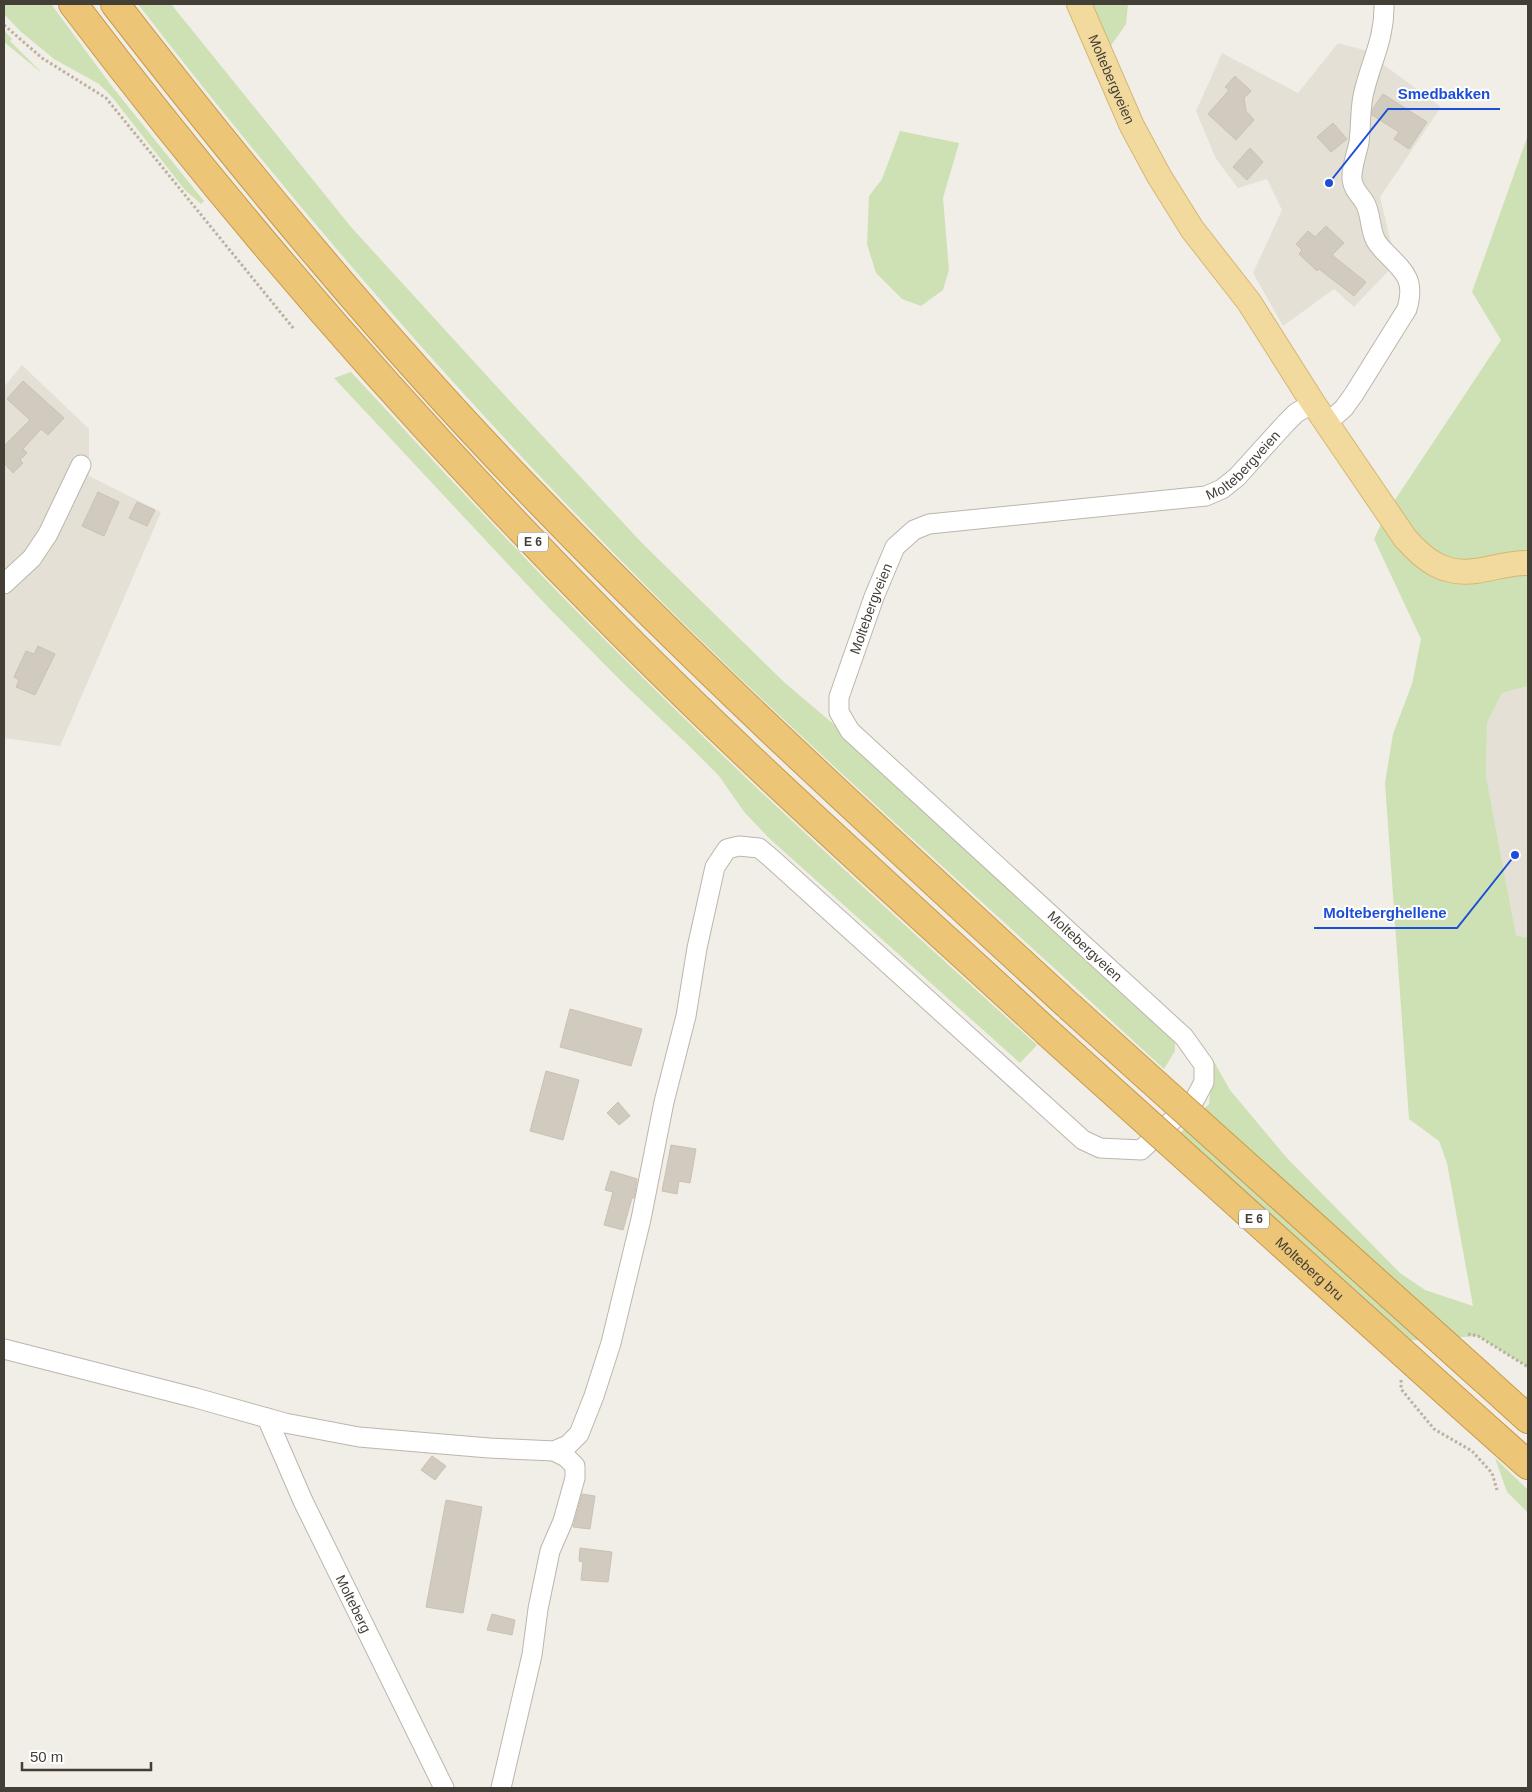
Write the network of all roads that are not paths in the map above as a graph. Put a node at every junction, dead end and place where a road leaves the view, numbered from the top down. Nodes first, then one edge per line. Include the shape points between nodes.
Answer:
1 (74, 4) edge
2 (115, 4) edge
3 (1079, 4) edge
4 (1384, 4) edge
5 (1314, 403) junction
6 (1327, 423) junction
7 (81, 465) dead end
8 (1528, 562) edge
9 (4, 584) edge
10 (4, 1349) edge
11 (267, 1418) junction
12 (1528, 1419) edge
13 (579, 1434) junction
14 (554, 1451) junction
15 (1528, 1465) edge
16 (575, 1466) junction
17 (444, 1788) edge
18 (500, 1788) edge

1 - 15 highway, Molteberg bru / E 6, bridge via 270,250 423,425 601,613 746,754 1046,1031
2 - 12 highway, E 6, bridge via 292,224 378,325 542,504 717,680 1070,1007
3 - 5 main road, Moltebergveien via 1132,126 1159,176 1192,229 1249,302
4 - 6 street via 1381,37 1363,97 1360,138 1351,178 1354,190 1370,214 1375,239 1407,275 1410,298 1407,310 1354,394
5 - 6 main road, Moltebergveien
5 - 13 street, Moltebergveien via 1291,418 1237,477 1206,496 929,524 914,530 895,548 888,563 839,697 839,712 850,731 1184,1037 1204,1065 1204,1082 1196,1099 1141,1150 1100,1148 1083,1140 759,848 739,846 727,849 715,867 696,948 686,1016 611,1343
6 - 8 main road, Moltebergveien via 1405,538 1434,565 1474,571
7 - 9 street via 48,534 32,558
10 - 11 street
11 - 14 street via 358,1437
11 - 17 street, Molteberg via 303,1501
13 - 14 street via 568,1445
13 - 16 street
14 - 16 street
16 - 18 street via 575,1478 563,1521 550,1551 532,1655

